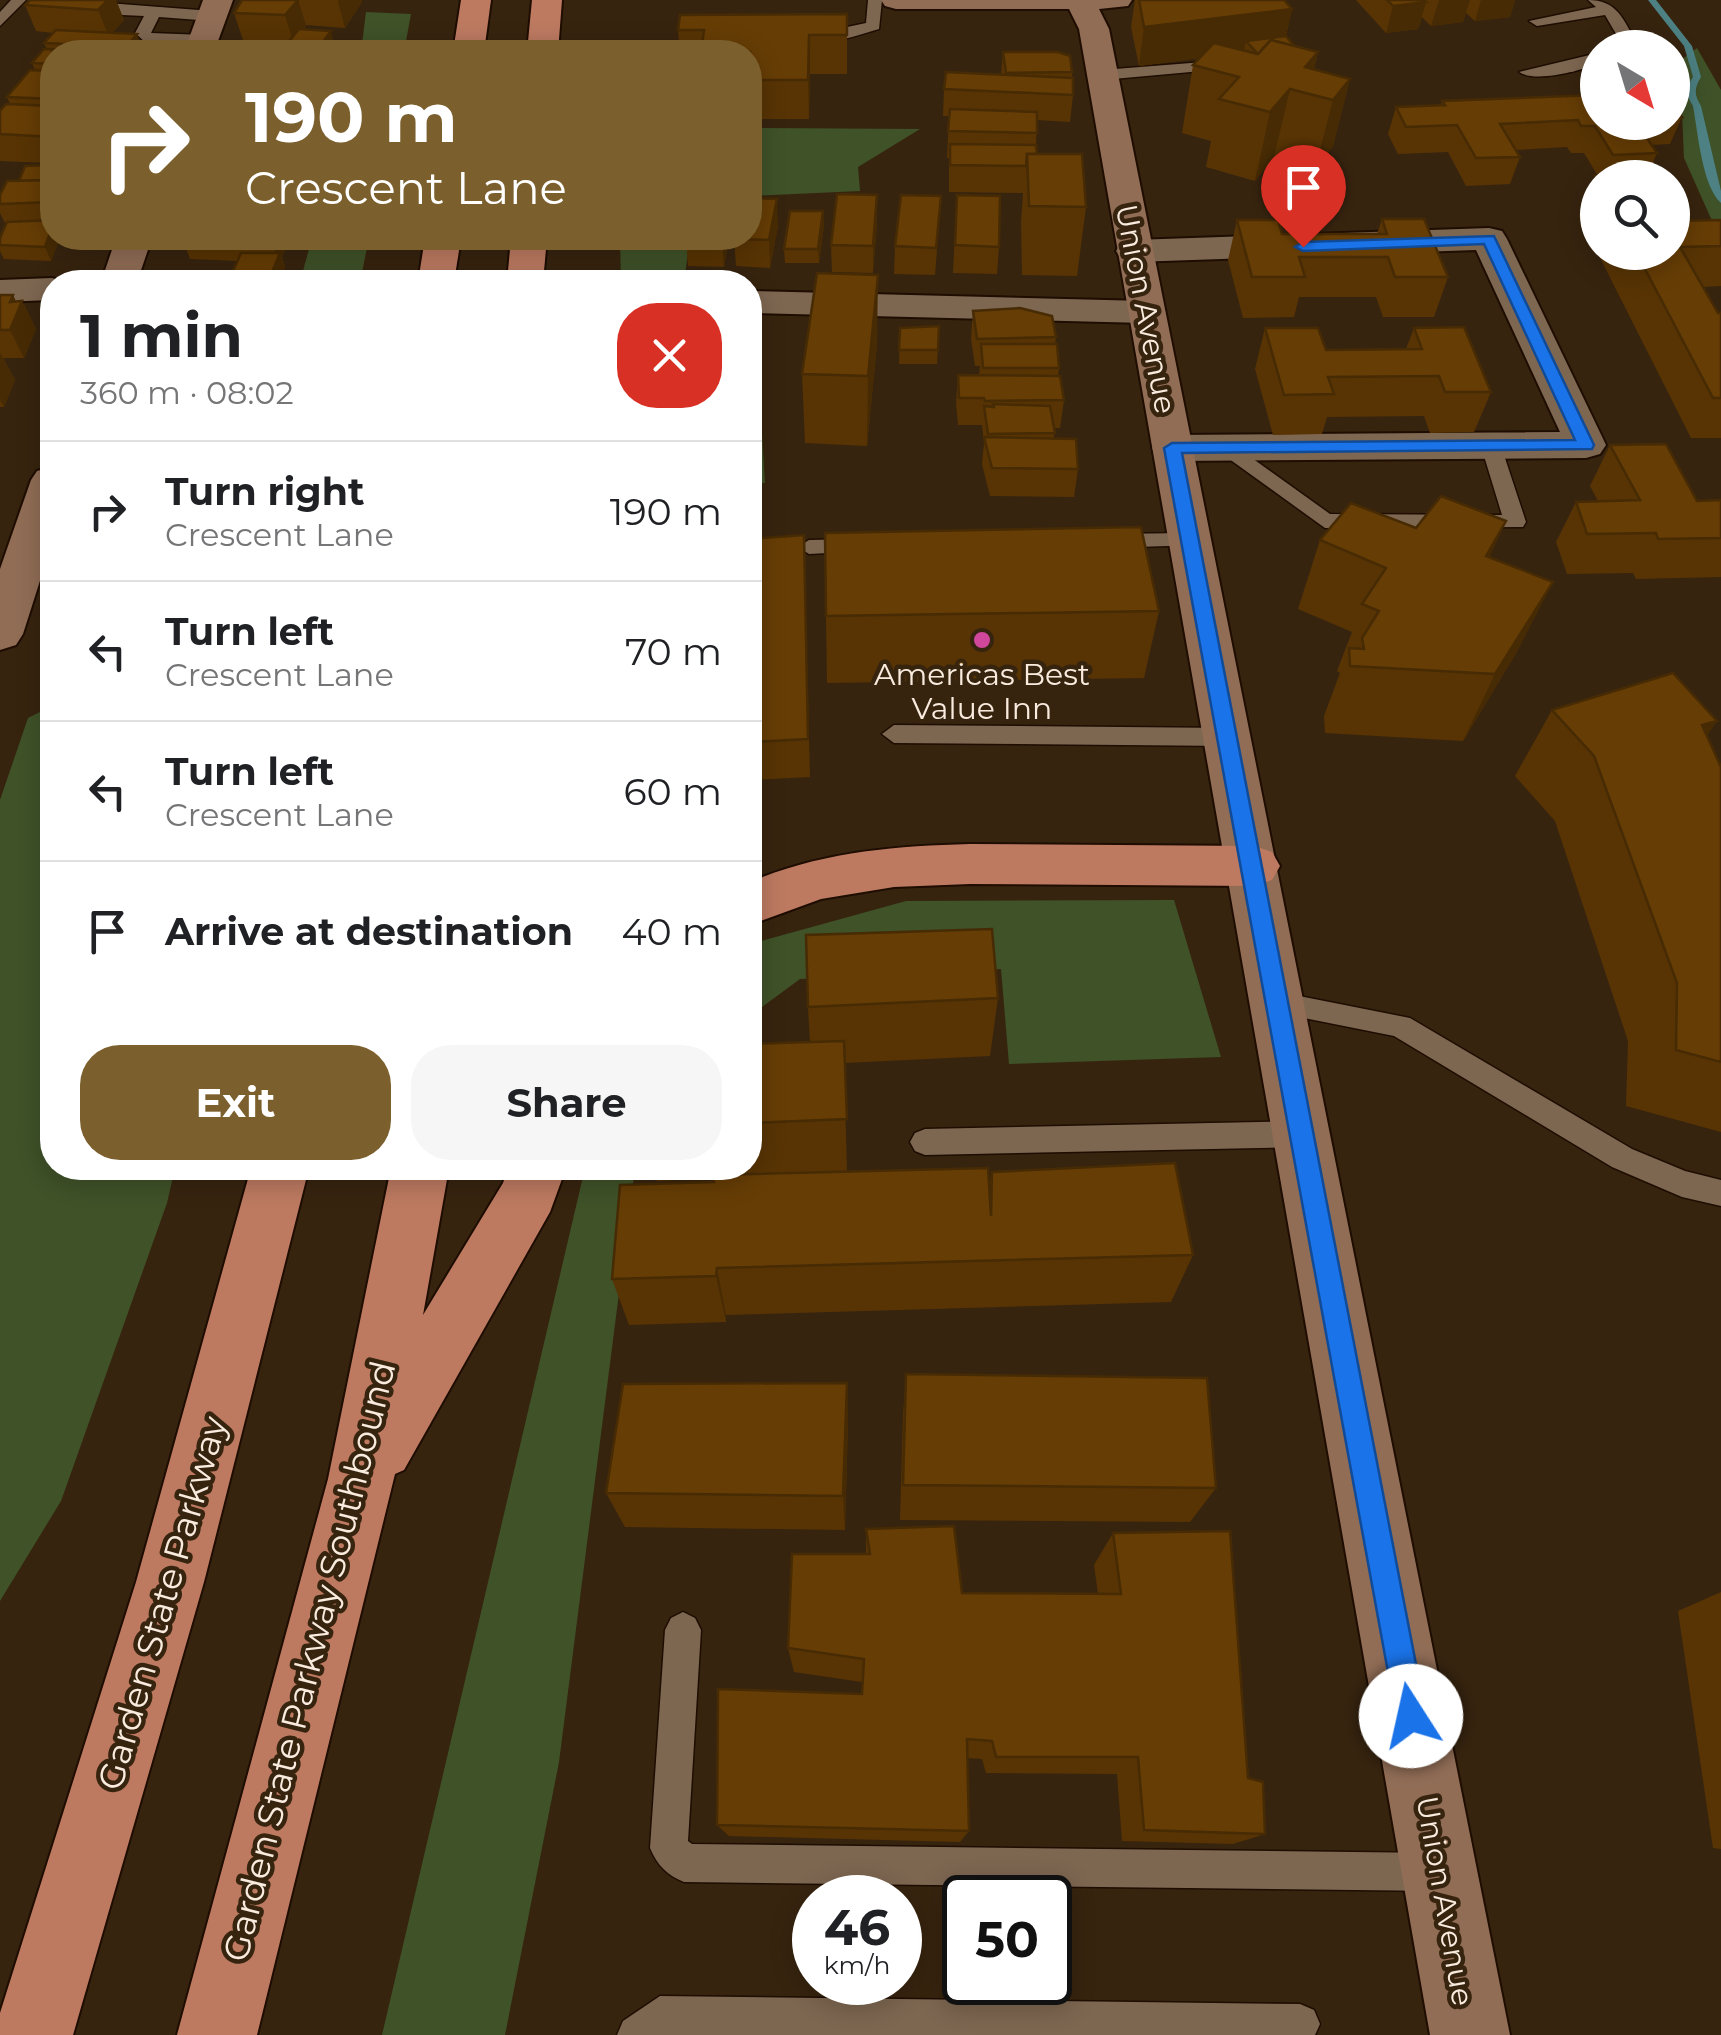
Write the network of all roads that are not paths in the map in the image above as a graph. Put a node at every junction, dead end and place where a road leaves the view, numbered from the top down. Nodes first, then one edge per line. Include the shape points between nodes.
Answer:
1 (20, 0) edge
2 (75, 0) edge
3 (875, 0) edge
4 (896, 0) edge
5 (1093, 1) edge
6 (1602, 5) edge
7 (154, 12) junction
8 (0, 21) edge
9 (1537, 21) dead end
10 (208, 27) edge
11 (1620, 30) edge
12 (802, 36) edge
13 (1231, 65) edge
14 (1580, 65) edge
15 (1526, 72) dead end
16 (1102, 74) junction
17 (1134, 251) junction
18 (40, 289) edge
19 (0, 291) edge
20 (762, 302) edge
21 (1145, 312) junction
22 (1491, 446) junction
23 (1198, 448) junction
24 (40, 514) edge
25 (1190, 540) junction
26 (1076, 542) edge
27 (885, 546) edge
28 (809, 547) edge
29 (3, 617) edge
30 (894, 734) dead end
31 (1228, 738) junction
32 (1254, 866) junction
33 (762, 899) edge
34 (1279, 1003) junction
35 (1303, 1134) junction
36 (925, 1142) dead end
37 (277, 1180) edge
38 (418, 1180) edge
39 (533, 1180) edge
40 (1721, 1193) edge
41 (361, 1479) junction
42 (682, 1630) dead end
43 (1440, 1872) junction
44 (1300, 2024) dead end
45 (829, 2026) edge
46 (33, 2035) edge
47 (216, 2035) edge
48 (637, 2035) edge
49 (1470, 2035) edge

1 - 8 lane
2 - 7 lane via 78,8
3 - 12 lane via 874,26
4 - 5 main road
5 - 16 main road, Union Avenue
6 - 9 lane
6 - 11 lane
7 - 10 lane
7 - 10 lane via 146,36
13 - 16 lane
14 - 15 lane
16 - 17 main road, Union Avenue
17 - 21 main road, Union Avenue
17 - 22 street via 1489,240 1586,445
18 - 19 street
20 - 21 street
21 - 23 main road, Union Avenue
22 - 23 street
22 - 23 lane via 1516,522 1325,522
23 - 25 main road, Union Avenue
24 - 29 main road
25 - 26 lane
25 - 31 main road, Union Avenue
27 - 28 lane
30 - 31 lane
31 - 32 main road, Union Avenue
32 - 33 highway via 905,866 835,875
32 - 34 main road, Union Avenue
34 - 35 main road, Union Avenue
34 - 40 lane via 1400,1026 1622,1158
35 - 36 lane
35 - 43 main road, Union Avenue
37 - 46 highway, Garden State Parkway via 170,1582
38 - 41 highway, Garden State Parkway Southbound
39 - 41 highway
41 - 47 highway, Garden State Parkway Southbound
42 - 43 lane via 668,1848 684,1862
43 - 49 main road, Union Avenue
44 - 45 lane
45 - 48 lane via 660,2016

